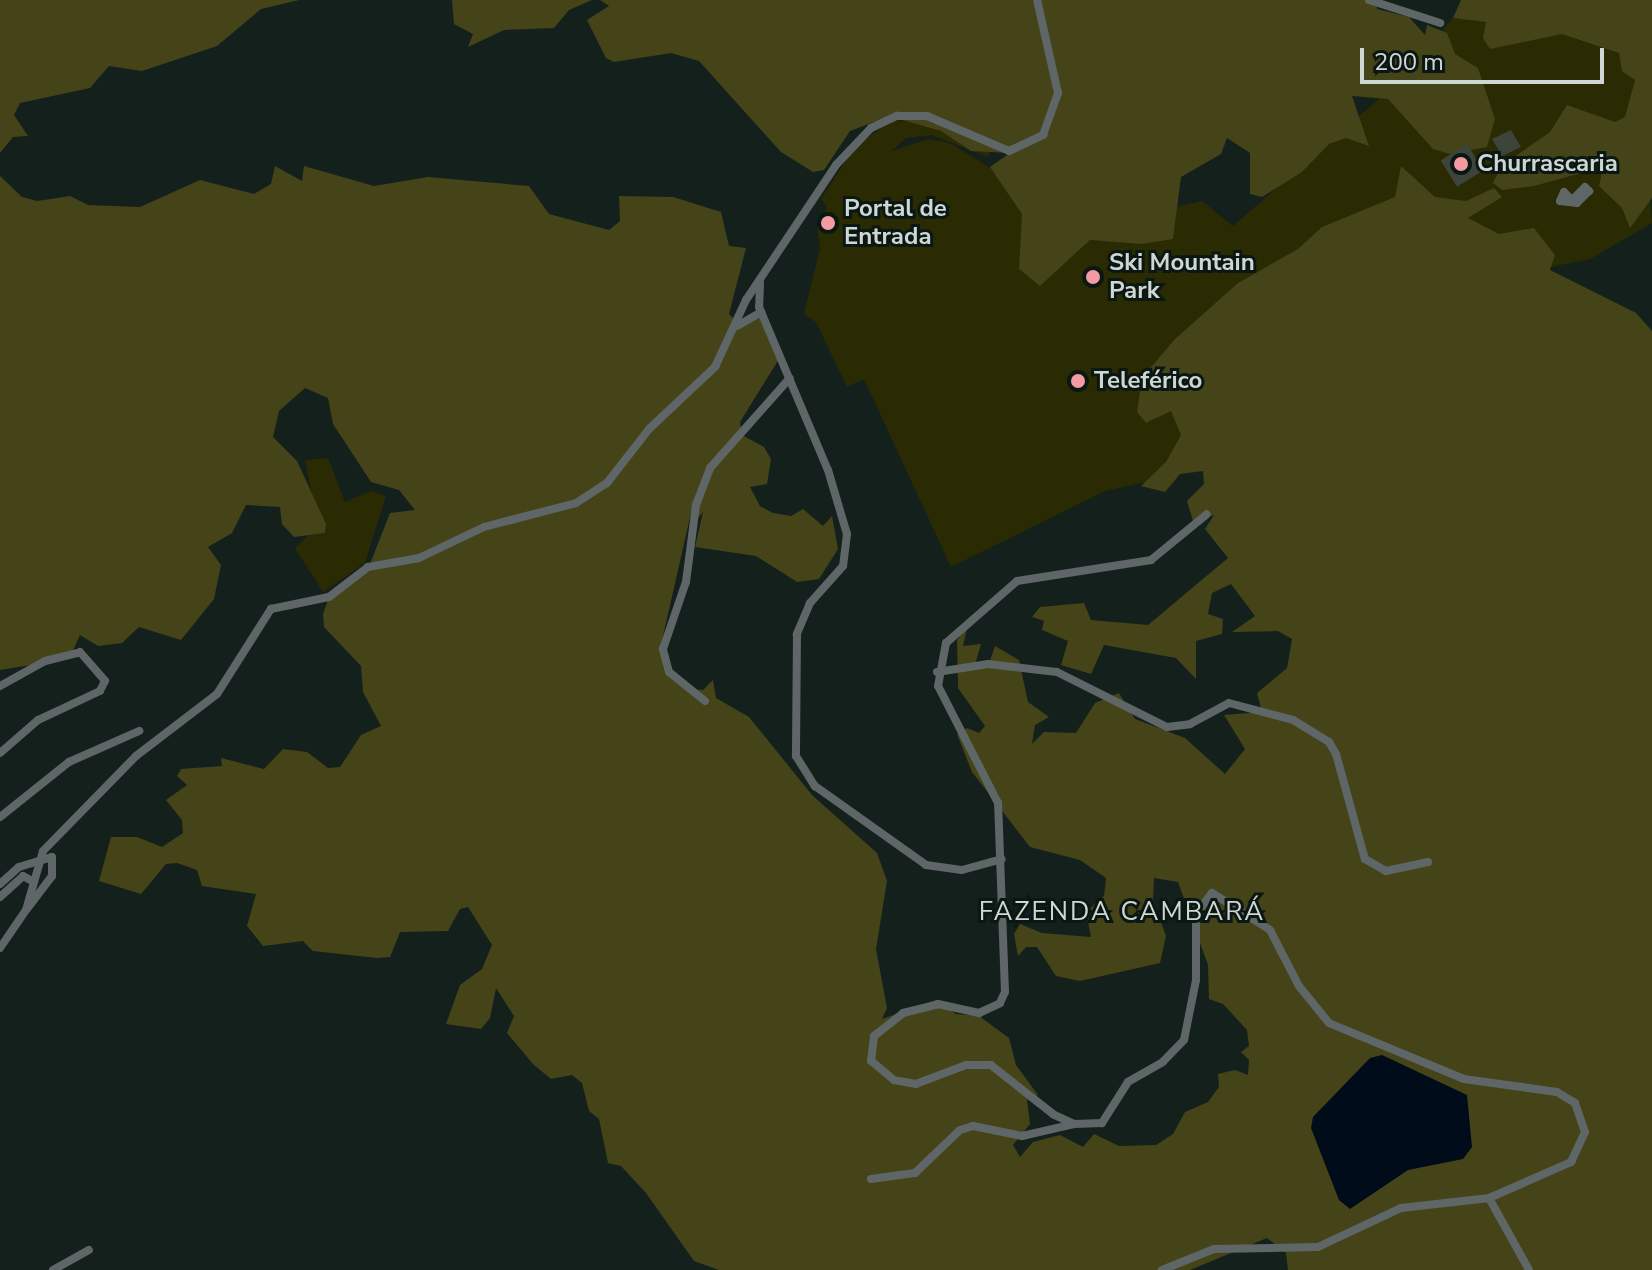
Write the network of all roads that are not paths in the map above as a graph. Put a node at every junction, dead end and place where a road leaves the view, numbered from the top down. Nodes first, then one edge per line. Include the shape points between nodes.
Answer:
1 (1037, 0) edge
2 (1369, 0) edge
3 (1440, 23) dead end
4 (760, 283) junction
5 (746, 300) junction
6 (760, 310) junction
7 (733, 329) junction
8 (790, 378) junction
9 (1207, 514) dead end
10 (937, 672) junction
11 (0, 686) edge
12 (705, 701) dead end
13 (139, 731) dead end
14 (0, 753) edge
15 (0, 817) edge
16 (38, 858) junction
17 (1002, 859) junction
18 (1428, 862) dead end
19 (32, 881) junction
20 (0, 884) edge
21 (0, 897) edge
22 (26, 910) junction
23 (0, 948) edge
24 (1074, 1124) junction
25 (871, 1179) dead end
26 (1489, 1198) junction
27 (89, 1250) dead end
28 (53, 1270) edge
29 (1162, 1270) edge
30 (1529, 1270) edge

1 - 4 street via 1058,93 1043,135 1009,151 927,116 883,121 836,165
2 - 3 street
4 - 5 street
4 - 6 street
5 - 6 street
5 - 7 street
6 - 7 street
6 - 8 street
7 - 16 street via 715,367 588,497 484,527 419,558 368,567 329,597 271,609 217,694 136,756
8 - 12 street via 710,468 696,505 686,582 663,649 669,672
8 - 17 street via 838,498 848,551 801,619 796,756 815,786 926,865 962,870
9 - 10 street via 1151,560 1017,581 946,643
10 - 17 street via 998,803
10 - 18 street via 988,664 1057,672 1167,727 1190,724 1229,703 1293,720 1329,742 1336,754 1365,859 1386,871
11 - 14 street via 45,661 80,652 105,681 100,691 38,720
13 - 15 street via 69,762
16 - 19 street
16 - 20 street
16 - 22 street via 52,857 57,866
17 - 24 street via 1005,992 991,1010 938,1004 903,1013 874,1036 871,1061 894,1080 916,1084 966,1065 991,1065
19 - 21 street via 23,876
19 - 22 street
22 - 23 street
24 - 25 street via 1022,1136 973,1126 950,1138 915,1173
24 - 26 street via 1102,1123 1128,1082 1184,1040 1196,980 1196,914 1206,896 1221,894 1270,930 1299,986 1329,1023 1464,1079 1540,1085 1575,1103 1585,1132 1571,1162
26 - 29 street via 1401,1208 1318,1247 1214,1249
26 - 30 street
27 - 28 street

